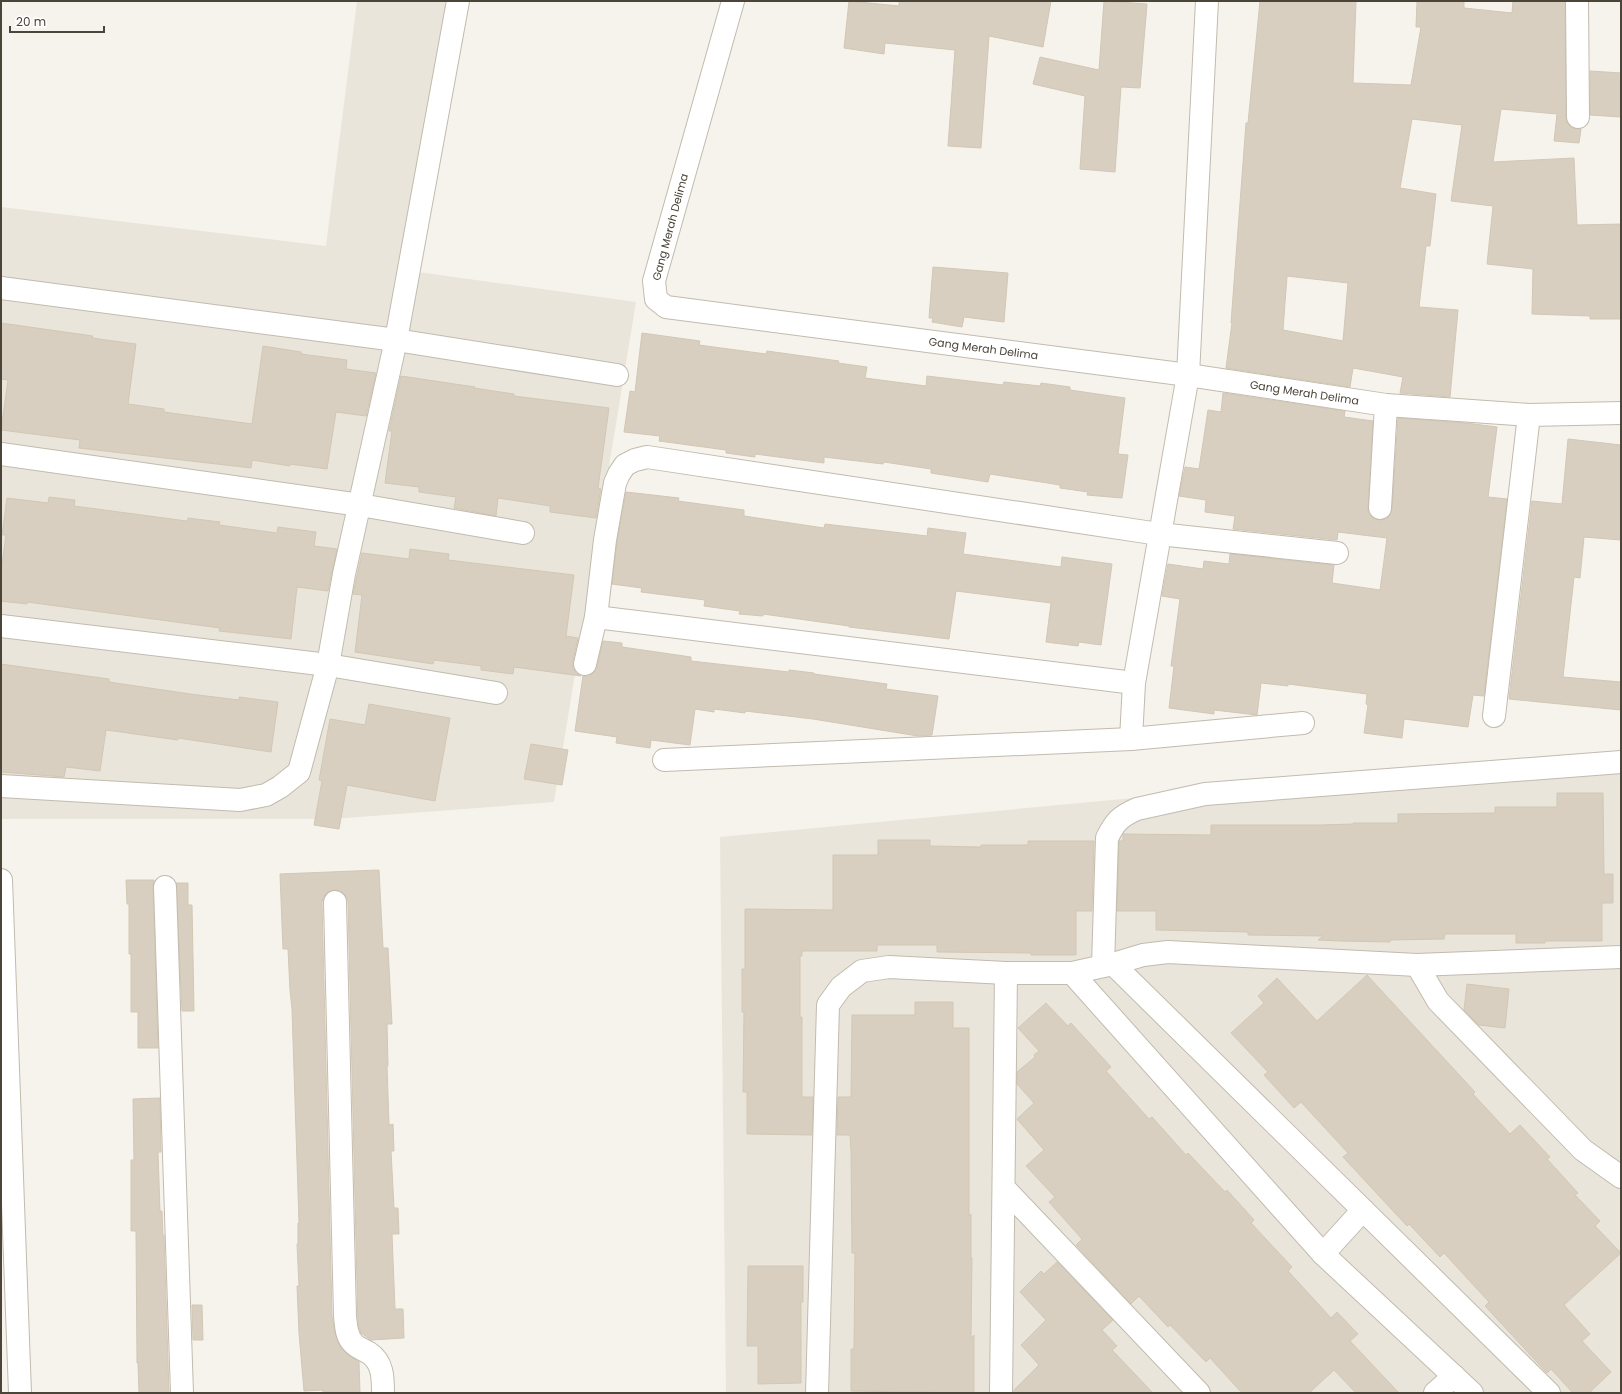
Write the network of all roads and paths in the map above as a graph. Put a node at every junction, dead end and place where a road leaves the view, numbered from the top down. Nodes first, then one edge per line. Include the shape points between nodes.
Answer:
1 (458, 1) edge
2 (733, 1) edge
3 (1207, 1) edge
4 (1577, 1) edge
5 (1578, 117) dead end
6 (1, 288) edge
7 (396, 340) junction
8 (618, 375) dead end
9 (1188, 375) junction
10 (1386, 405) junction
11 (1621, 413) edge
12 (1529, 415) junction
13 (1, 454) edge
14 (360, 505) junction
15 (1380, 508) dead end
16 (523, 533) dead end
17 (1159, 534) junction
18 (1337, 553) dead end
19 (596, 617) junction
20 (1, 626) edge
21 (585, 664) dead end
22 (328, 665) junction
23 (1134, 683) junction
24 (496, 693) dead end
25 (1494, 716) dead end
26 (1303, 723) dead end
27 (1131, 739) junction
28 (664, 760) dead end
29 (1621, 762) edge
30 (1, 786) edge
31 (1, 880) edge
32 (165, 887) dead end
33 (335, 902) dead end
34 (1621, 957) edge
35 (1108, 965) junction
36 (1417, 965) junction
37 (1006, 973) junction
38 (1072, 973) junction
39 (1621, 1176) edge
40 (1004, 1188) junction
41 (1363, 1210) junction
42 (1323, 1254) junction
43 (1454, 1376) junction
44 (20, 1393) edge
45 (182, 1393) edge
46 (384, 1393) edge
47 (817, 1393) edge
48 (1001, 1393) edge
49 (1198, 1393) edge
50 (1435, 1393) edge
51 (1472, 1393) edge
52 (1549, 1393) edge

1 - 7 street
2 - 9 street, Gang Merah Delima via 654,281 656,299 661,304 666,307
3 - 9 street
4 - 5 street
6 - 7 street
7 - 8 street
7 - 14 street
9 - 10 street, Gang Merah Delima
9 - 17 street
10 - 12 street, Gang Merah Delima
10 - 15 street
11 - 12 street, Gang Merah Delima
12 - 25 street
13 - 14 street
14 - 16 street
14 - 22 street via 344,574
17 - 18 street
17 - 19 street via 647,457 625,466 615,483
17 - 23 street
19 - 21 street
19 - 23 street
20 - 22 street
22 - 24 street
22 - 30 street via 299,772 266,795 240,800
23 - 27 street
26 - 27 street
27 - 28 street
29 - 35 street via 1205,794 1137,809 1115,823 1107,838
31 - 44 street
32 - 45 street
33 - 46 street via 345,1316 352,1343 373,1356 380,1366
34 - 36 street
35 - 36 street via 1143,955 1168,952
35 - 38 street
35 - 41 street
36 - 39 street via 1438,1001 1583,1150
37 - 38 street
37 - 40 street
37 - 47 street via 889,967 862,971 841,987 828,1006
38 - 42 street
40 - 48 street
40 - 49 street
41 - 42 street
41 - 52 street
42 - 43 street
43 - 50 street
43 - 51 street

